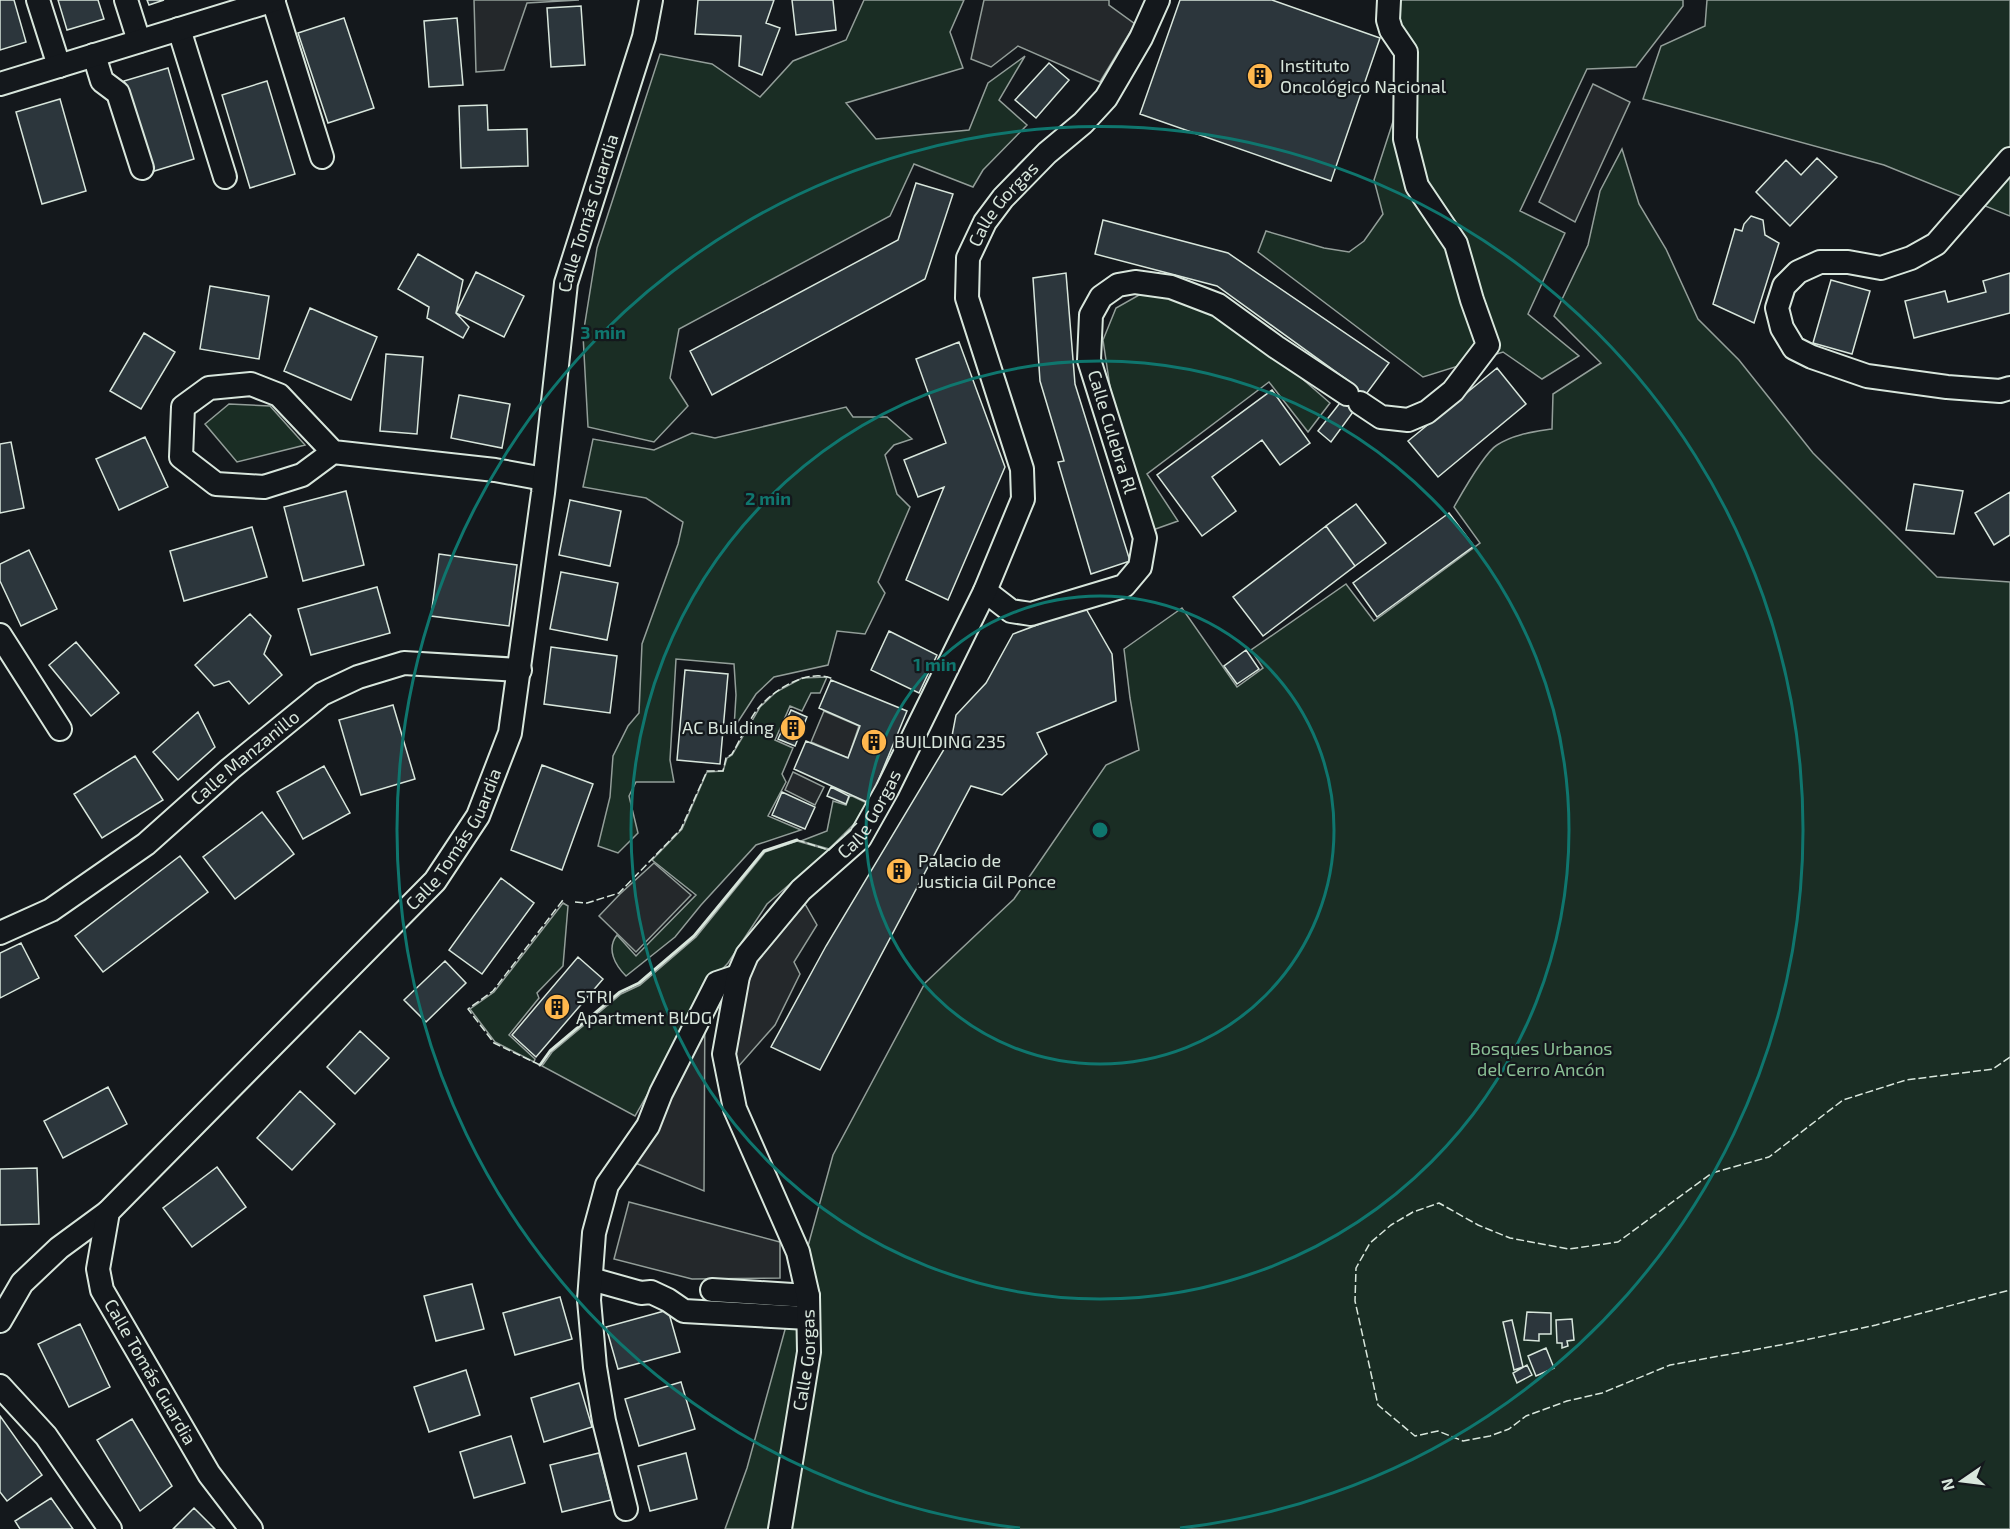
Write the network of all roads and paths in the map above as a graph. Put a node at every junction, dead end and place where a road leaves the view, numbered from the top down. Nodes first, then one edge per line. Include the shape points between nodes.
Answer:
1 (38, 0) edge
2 (126, 0) edge
3 (274, 0) edge
4 (651, 0) edge
5 (1158, 0) edge
6 (1389, 0) edge
7 (179, 29) junction
8 (139, 41) junction
9 (94, 55) junction
10 (59, 66) junction
11 (0, 84) edge
12 (322, 157) dead end
13 (2010, 159) edge
14 (142, 168) dead end
15 (225, 177) dead end
16 (2010, 388) edge
17 (333, 452) junction
18 (544, 479) junction
19 (985, 591) junction
20 (0, 635) edge
21 (520, 670) junction
22 (60, 729) dead end
23 (0, 933) edge
24 (738, 976) junction
25 (108, 1212) junction
26 (591, 1279) junction
27 (712, 1290) dead end
28 (808, 1296) junction
29 (808, 1318) junction
30 (0, 1321) edge
31 (0, 1386) edge
32 (627, 1509) dead end
33 (110, 1529) edge
34 (251, 1529) edge
35 (780, 1529) edge

1 - 10 street
2 - 8 street
3 - 7 street
3 - 12 street
4 - 18 street, Calle Tomás Guardia via 644,38 566,282
5 - 19 street, Calle Gorgas via 1106,98 1003,198 985,222 968,258 967,298 1022,469 1023,499
6 - 19 street, Calle Culebra Rl via 1391,30 1406,52 1405,139 1412,168 1418,186 1456,244 1488,345 1453,391 1427,412 1408,420 1381,417 1218,305 1171,287 1134,282 1118,285 1101,297 1091,315 1089,360 1145,538 1140,567 1124,586 1031,614 1011,611
7 - 8 street
7 - 15 street
8 - 9 street
9 - 10 street
9 - 14 street via 102,81 118,93
10 - 11 street
13 - 16 street via 1936,244 1881,268 1820,262 1798,272 1784,286 1777,308 1782,328 1794,348 1867,376 1947,387 2000,391
17 - 17 street via 279,395 251,384 209,388 183,407 181,457 216,484 264,487 302,475
17 - 18 street
18 - 21 street, Calle Tomás Guardia
19 - 24 street, Calle Gorgas via 901,764 860,838 801,890 747,955
20 - 22 street
21 - 23 street, Calle Manzanillo via 404,663 358,677 322,694 146,844 51,910
21 - 25 street, Calle Tomás Guardia via 510,733 478,816 435,881
24 - 26 street via 717,983 648,1126 607,1185 594,1233
24 - 28 street, Calle Gorgas via 724,1054 735,1109 798,1252
25 - 30 street via 59,1248 22,1283
25 - 34 street, Calle Tomás Guardia via 98,1269 102,1290 209,1474
26 - 29 street via 641,1293 651,1292 684,1311
26 - 32 street via 595,1366 604,1421
27 - 28 street
28 - 29 street, Calle Gorgas
29 - 35 street, Calle Gorgas via 809,1352
31 - 33 street via 46,1436

